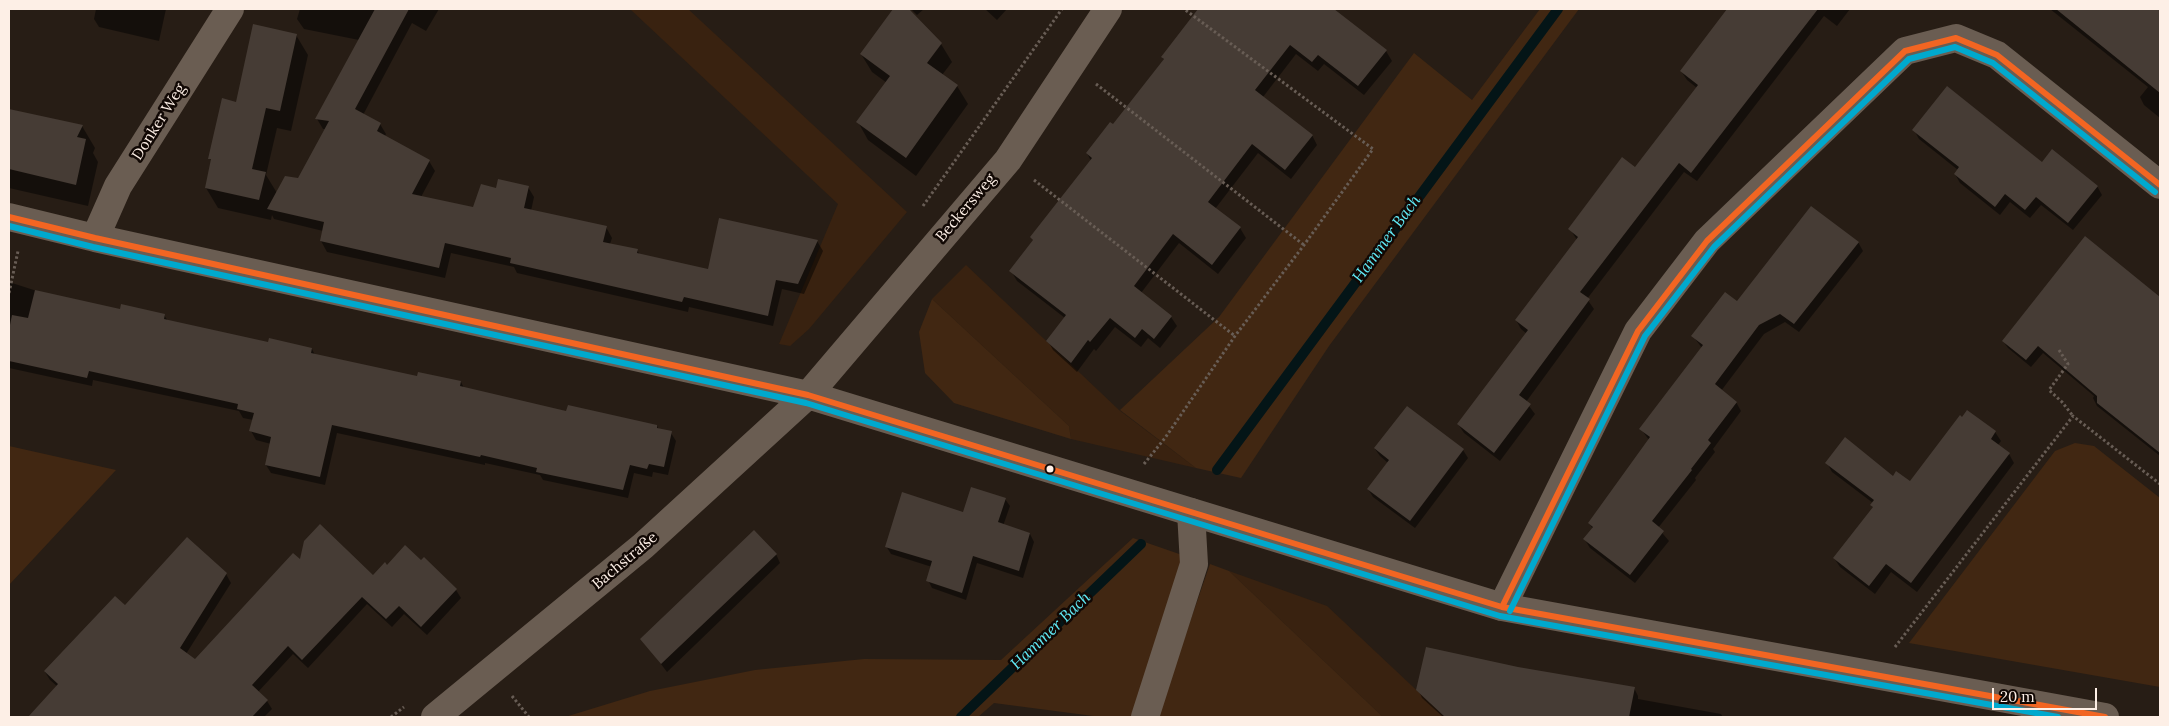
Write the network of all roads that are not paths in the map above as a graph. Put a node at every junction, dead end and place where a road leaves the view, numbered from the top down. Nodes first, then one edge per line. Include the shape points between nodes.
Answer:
1 (230, 9) edge
2 (1108, 9) edge
3 (2160, 185) edge
4 (17, 219) edge
5 (95, 238) junction
6 (808, 395) junction
7 (1191, 512) junction
8 (1502, 608) junction
9 (434, 717) edge
10 (1145, 717) edge
11 (2105, 717) edge

1 - 5 street, Donker Weg via 118,186
2 - 6 street, Beckersweg via 1008,160
3 - 8 street via 1997,55 1956,38 1905,51 1707,241 1638,331
4 - 5 street
5 - 6 street
6 - 7 street
6 - 9 street, Bachstraße via 643,546
7 - 8 street
7 - 10 street via 1194,564
8 - 11 street

